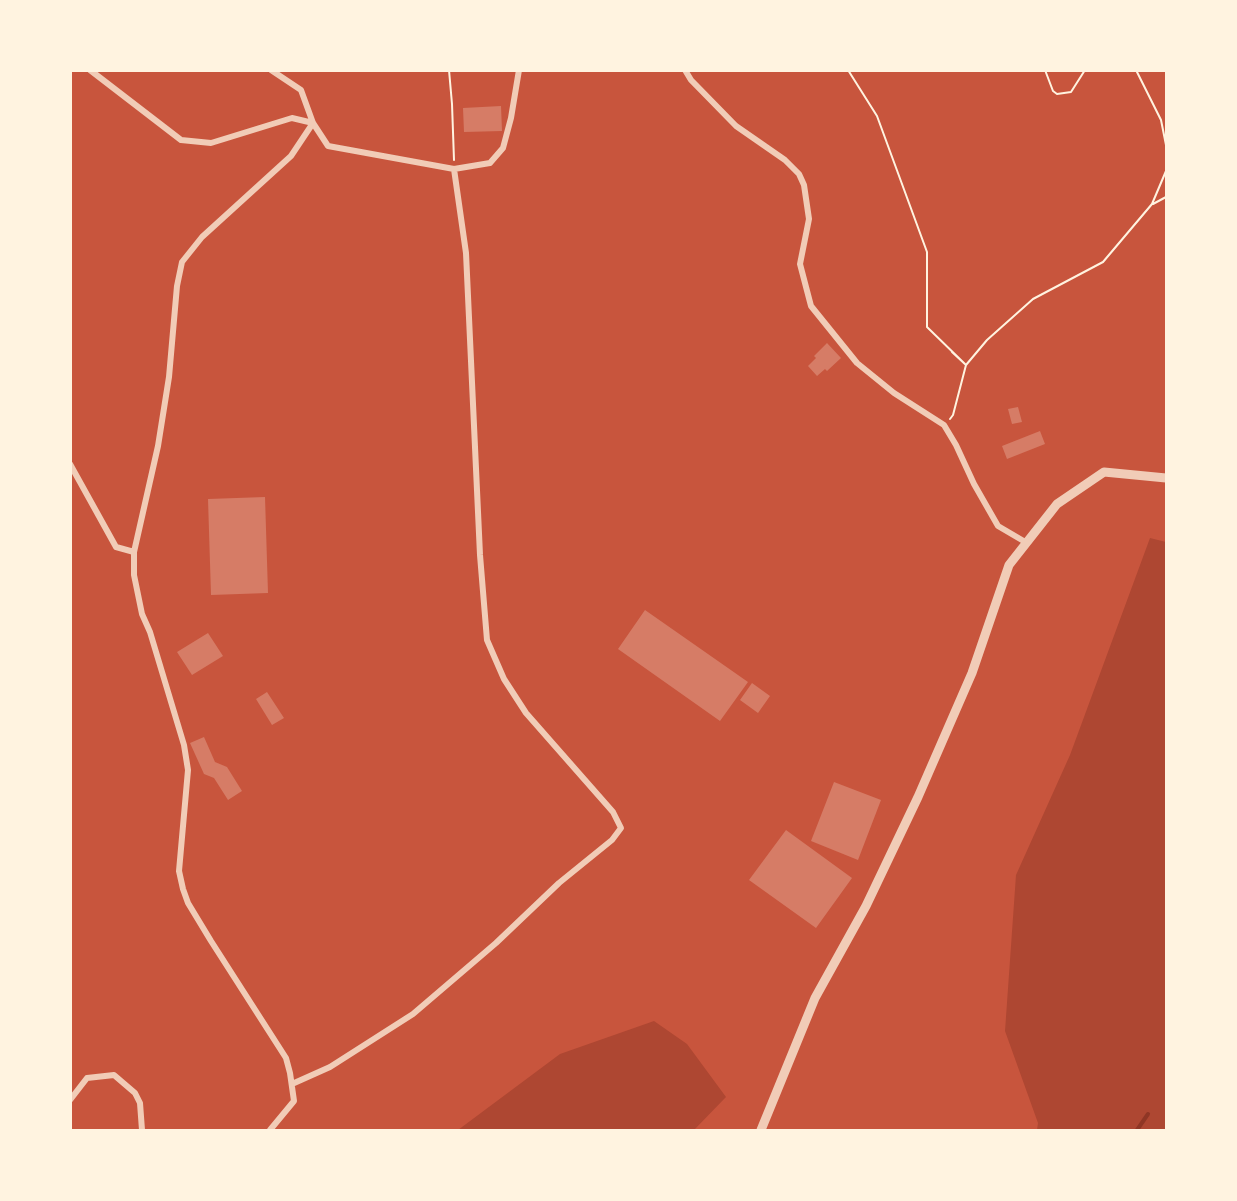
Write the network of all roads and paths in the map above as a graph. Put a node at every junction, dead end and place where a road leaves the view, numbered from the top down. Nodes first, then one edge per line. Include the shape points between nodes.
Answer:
1 (90, 70) edge
2 (271, 70) edge
3 (449, 70) edge
4 (519, 70) edge
5 (685, 70) edge
6 (848, 70) edge
7 (1045, 70) edge
8 (1086, 70) edge
9 (1136, 70) edge
10 (313, 123) junction
11 (1167, 165) edge
12 (454, 169) junction
13 (1167, 171) edge
14 (1167, 197) edge
15 (1152, 204) junction
16 (952, 352) dead end
17 (966, 365) junction
18 (945, 425) junction
19 (70, 464) edge
20 (1167, 478) edge
21 (1027, 543) junction
22 (134, 552) junction
23 (292, 1084) junction
24 (70, 1100) edge
25 (142, 1131) edge
26 (270, 1131) edge
27 (761, 1131) edge

1 - 10 street via 181,140 211,143 292,118
2 - 10 street via 301,90
3 - 12 path
4 - 12 street via 503,148 490,163
5 - 18 street via 736,126 799,174 809,219 800,264 811,306 857,363 902,399
6 - 17 path via 878,116 927,252 927,327
7 - 8 path via 1057,94 1071,92
9 - 11 path via 1161,120
10 - 12 street via 328,146
10 - 22 street via 291,156 202,237 182,262 160,435
12 - 23 street via 466,253 487,640 504,679 526,713 612,812 621,828 413,1014 330,1067
13 - 15 path
14 - 15 path
15 - 17 path via 1103,262 1033,299 987,340
16 - 17 path
17 - 18 path via 953,415
18 - 21 street via 998,526
19 - 22 street via 116,547
20 - 21 street via 1104,472 1058,504
21 - 27 street via 1009,565 972,673 918,797 866,906 815,998
22 - 23 street via 142,614 184,745 188,770 179,871 183,889 211,941 286,1058
23 - 26 street via 294,1101
24 - 25 street via 87,1078 114,1075 135,1093 140,1103

